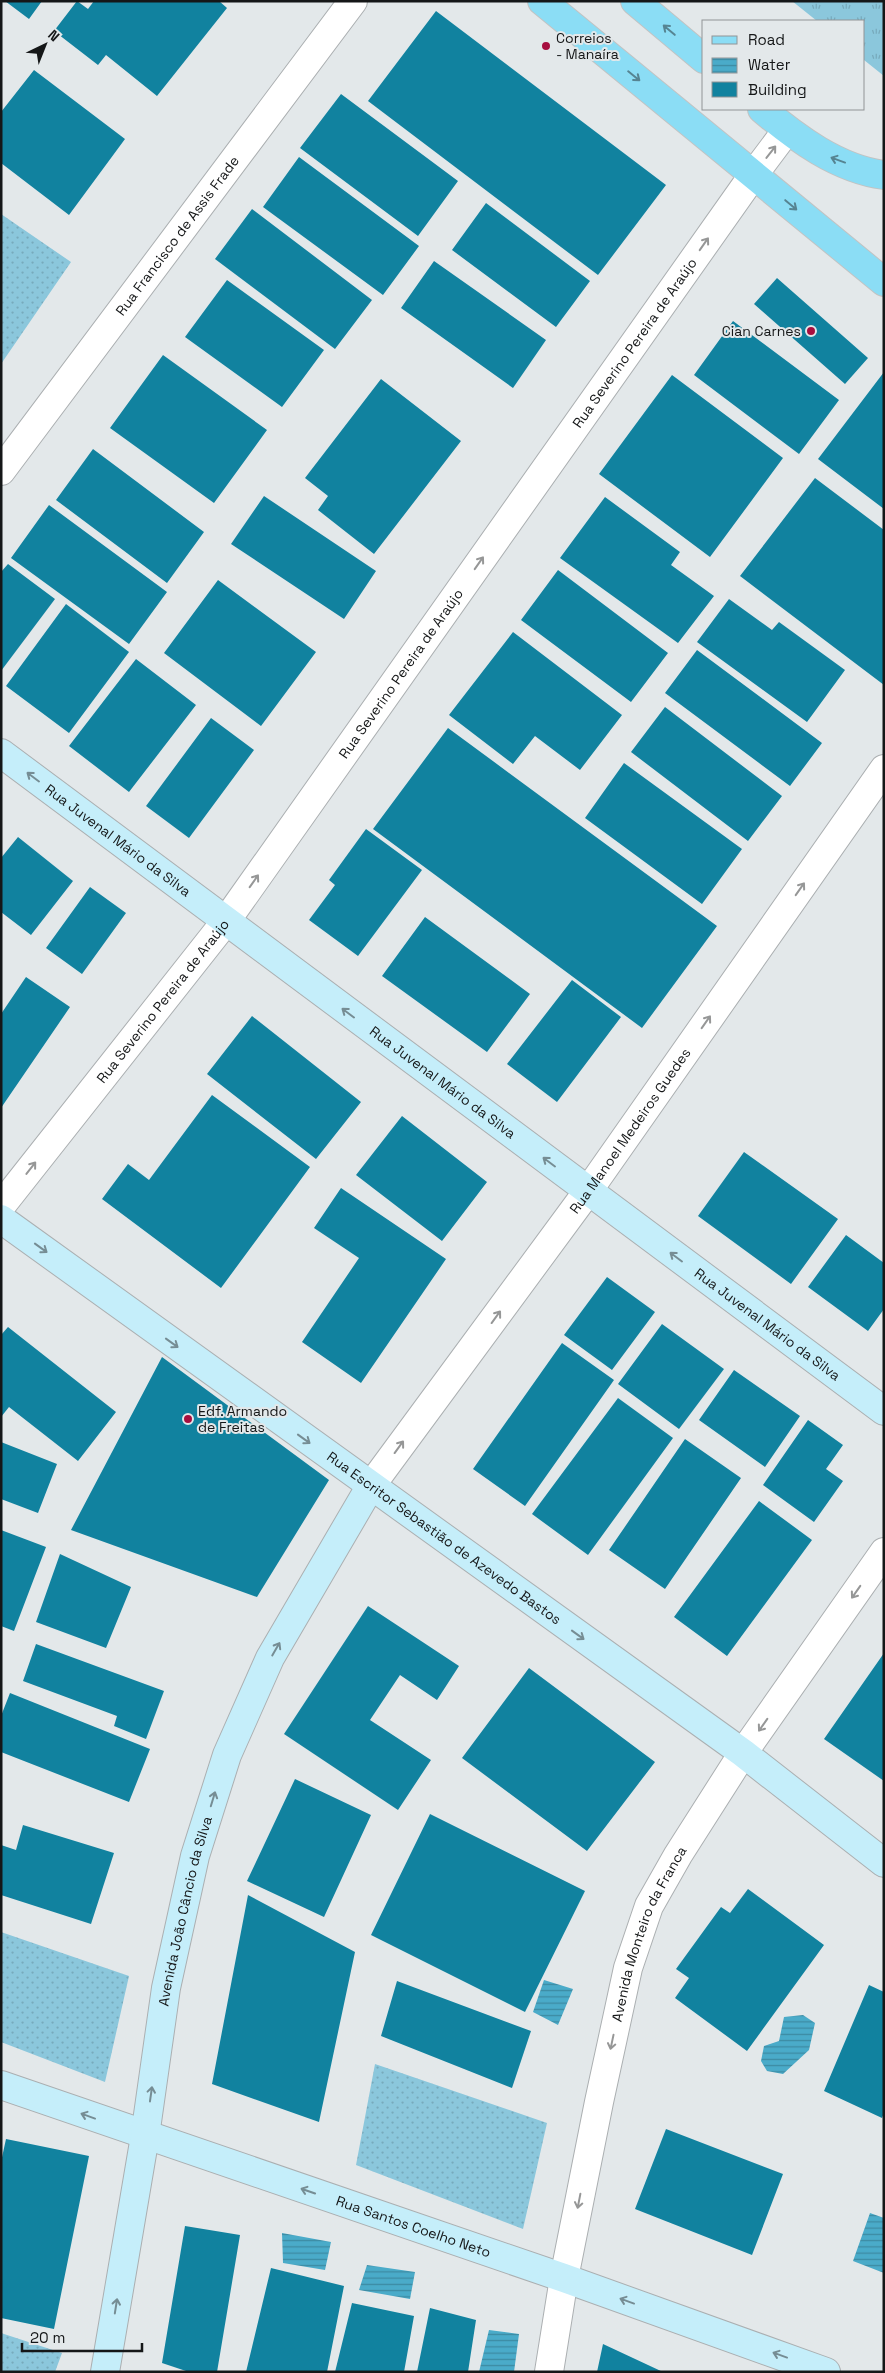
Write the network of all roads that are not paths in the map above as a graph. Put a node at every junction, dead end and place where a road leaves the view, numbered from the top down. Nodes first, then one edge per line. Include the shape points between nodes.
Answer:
1 (353, 1) edge
2 (542, 1) edge
3 (635, 1) edge
4 (702, 57) edge
5 (763, 110) edge
6 (788, 130) junction
7 (754, 174) junction
8 (884, 175) edge
9 (884, 282) edge
10 (1, 471) edge
11 (1, 753) edge
12 (884, 769) edge
13 (226, 921) junction
14 (588, 1191) junction
15 (1, 1206) edge
16 (1, 1219) edge
17 (884, 1411) edge
18 (370, 1487) junction
19 (884, 1552) edge
20 (743, 1754) junction
21 (884, 1863) edge
22 (1, 2085) edge
23 (145, 2136) junction
24 (564, 2278) junction
25 (105, 2372) edge
26 (549, 2372) edge
27 (826, 2372) edge

1 - 10 street, Rua Francisco de Assis Frade
2 -> 7 main road
4 -> 3 main road
5 - 6 main road
7 -> 6 street, Rua Severino Pereira de Araújo
8 -> 6 main road via 828,156
7 -> 9 main road
13 -> 7 street, Rua Severino Pereira de Araújo
13 -> 11 main road, Rua Juvenal Mário da Silva
14 -> 12 street, Rua Manoel Medeiros Guedes
14 -> 13 main road, Rua Juvenal Mário da Silva
15 -> 13 street, Rua Severino Pereira de Araújo
17 -> 14 main road, Rua Juvenal Mário da Silva
18 -> 14 street, Rua Manoel Medeiros Guedes
16 -> 18 main road, Rua Escritor Sebastião de Azevedo Bastos
18 -> 20 main road, Rua Escritor Sebastião de Azevedo Bastos
23 -> 18 main road, Avenida João Câncio da Silva via 166,1988 195,1856 227,1755 270,1658
19 -> 20 street, Avenida Monteiro da Franca
20 - 21 main road, Rua Escritor Sebastião de Azevedo Bastos
20 -> 24 street, Avenida Monteiro da Franca via 649,1906 628,1968
23 -> 22 main road, Rua Santos Coelho Neto
24 -> 23 main road, Rua Santos Coelho Neto
25 -> 23 main road, Avenida João Câncio da Silva
24 - 26 street, Avenida Monteiro da Franca
27 -> 24 main road, Rua Santos Coelho Neto

